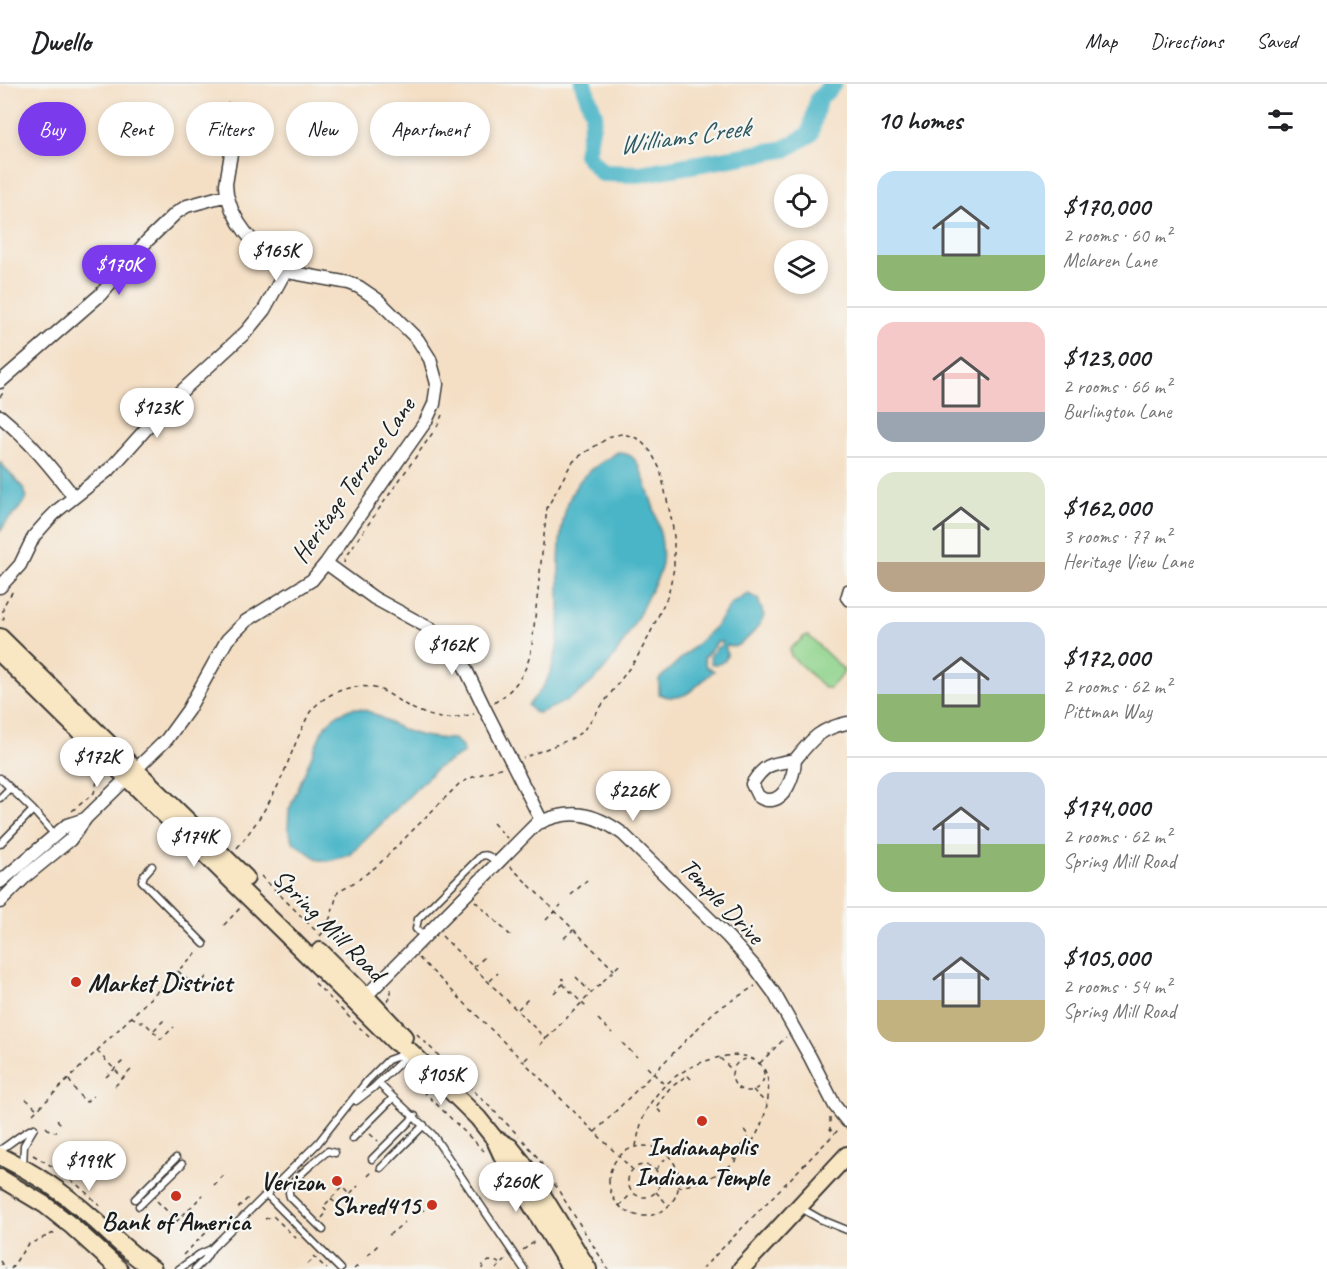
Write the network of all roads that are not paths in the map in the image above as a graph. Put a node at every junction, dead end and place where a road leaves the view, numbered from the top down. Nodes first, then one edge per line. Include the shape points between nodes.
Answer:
1 (231, 156) edge
2 (227, 195) junction
3 (286, 270) junction
4 (3, 386) edge
5 (0, 416) edge
6 (74, 497) junction
7 (326, 563) junction
8 (0, 587) edge
9 (847, 588) edge
10 (847, 602) edge
11 (1, 628) edge
12 (0, 653) edge
13 (847, 723) edge
14 (795, 760) dead end
15 (132, 774) junction
16 (0, 778) edge
17 (10, 788) junction
18 (0, 798) edge
19 (33, 810) junction
20 (86, 818) junction
21 (542, 822) junction
22 (55, 835) junction
23 (0, 844) edge
24 (152, 866) dead end
25 (0, 882) edge
26 (0, 902) edge
27 (203, 946) road end
28 (362, 1001) junction
29 (411, 1052) junction
30 (378, 1083) junction
31 (393, 1098) junction
32 (348, 1107) junction
33 (415, 1116) junction
34 (847, 1121) edge
35 (424, 1125) junction
36 (494, 1138) junction
37 (352, 1139) dead end
38 (0, 1150) edge
39 (334, 1153) dead end
40 (847, 1155) edge
41 (0, 1156) edge
42 (176, 1158) dead end
43 (372, 1159) dead end
44 (182, 1164) dead end
45 (23, 1168) junction
46 (381, 1168) dead end
47 (0, 1178) edge
48 (266, 1194) junction
49 (135, 1199) dead end
50 (139, 1206) dead end
51 (799, 1207) junction
52 (323, 1230) dead end
53 (847, 1230) edge
54 (212, 1248) junction
55 (737, 1268) edge
56 (119, 1269) edge
57 (153, 1269) edge
58 (179, 1269) edge
59 (195, 1269) edge
60 (340, 1269) edge
61 (524, 1269) edge
62 (571, 1269) edge
63 (588, 1269) edge

1 - 2 street
2 - 3 street via 246,234
2 - 4 street via 176,213 100,295
3 - 6 street via 264,310 246,332 172,400 111,468
3 - 7 street, Heritage Terrace Lane via 349,283 368,292 418,340 430,359 437,384 426,421
5 - 6 street via 31,444
6 - 8 street via 34,536 20,565
7 - 15 street, Heritage Terrace Lane via 312,580 246,621 227,640 182,720
7 - 21 street via 374,598 429,628 458,653
9 - 10 lane
11 - 15 street, Spring Mill Road
12 - 15 street, Spring Mill Road
13 - 14 street via 828,728
15 - 20 street, Heritage Terrace Lane
15 - 28 street, Spring Mill Road via 290,938
16 - 17 lane
17 - 18 lane
17 - 19 lane
19 - 22 lane
19 - 23 lane
20 - 22 street
20 - 26 street via 70,840
21 - 28 street, Temple Drive
21 - 34 street, Temple Drive via 561,814 599,819 642,852 754,966 774,993
22 - 25 street
24 - 27 lane via 142,881
28 - 29 street, Spring Mill Road via 395,1042
29 - 30 lane
29 - 32 lane via 388,1060
29 - 36 street, Spring Mill Road
30 - 31 lane
30 - 32 lane
31 - 33 lane
31 - 37 lane
32 - 48 lane
33 - 35 lane
33 - 43 lane
35 - 46 lane
35 - 61 lane
36 - 62 street, Spring Mill Road
36 - 63 street, Spring Mill Road via 510,1147 522,1162
38 - 45 lane via 34,1128 24,1145
39 - 52 lane via 328,1151 318,1158 291,1185 289,1192
40 - 51 street
41 - 45 street
42 - 49 lane
44 - 50 lane
45 - 57 street via 60,1191
47 - 56 street via 55,1213
48 - 54 lane
48 - 60 lane
51 - 53 lane
51 - 55 street
54 - 58 lane
54 - 59 lane

